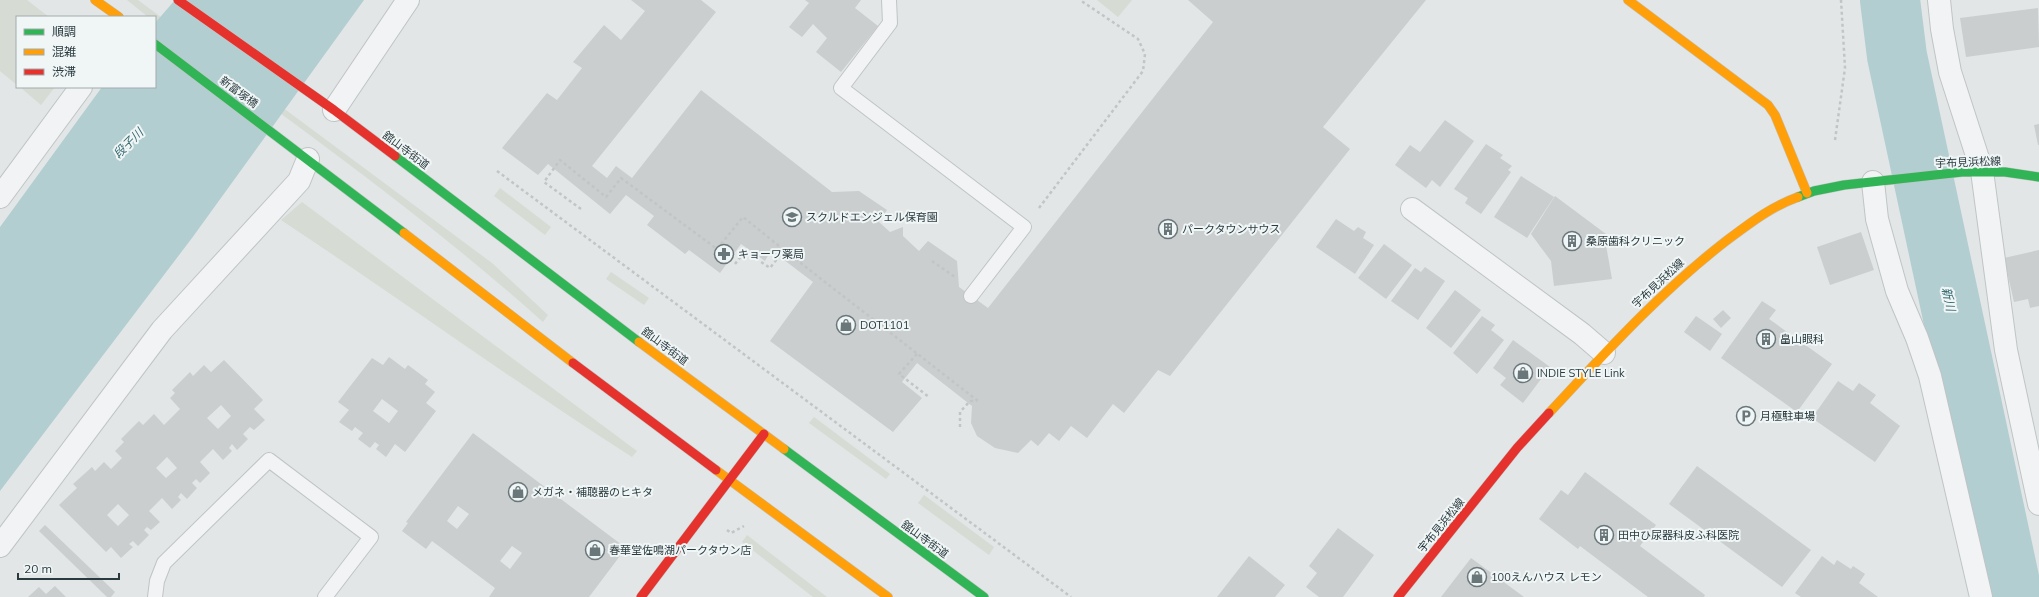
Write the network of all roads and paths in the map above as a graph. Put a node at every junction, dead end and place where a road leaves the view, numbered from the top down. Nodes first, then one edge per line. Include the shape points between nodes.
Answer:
1 (95, 0) edge
2 (178, 0) edge
3 (408, 0) edge
4 (889, 0) edge
5 (1080, 0) edge
6 (1628, 0) edge
7 (1841, 0) edge
8 (1939, 0) edge
9 (117, 16) edge
10 (156, 45) edge
11 (80, 88) edge
12 (334, 110) junction
13 (1835, 140) dead end
14 (308, 159) junction
15 (497, 171) dead end
16 (1972, 171) junction
17 (2039, 177) edge
18 (1879, 181) junction
19 (1807, 193) junction
20 (0, 197) edge
21 (581, 209) dead end
22 (1412, 209) dead end
23 (1024, 227) junction
24 (784, 250) junction
25 (932, 261) dead end
26 (735, 264) dead end
27 (958, 279) dead end
28 (971, 296) dead end
29 (1604, 353) junction
30 (917, 354) junction
31 (929, 397) dead end
32 (960, 427) dead end
33 (764, 434) junction
34 (730, 480) junction
35 (2039, 504) edge
36 (703, 516) junction
37 (750, 530) dead end
38 (0, 546) edge
39 (155, 597) edge
40 (326, 597) edge
41 (641, 597) edge
42 (888, 597) edge
43 (984, 597) edge
44 (1071, 597) edge
45 (1398, 597) edge
46 (1981, 597) edge

1 - 9 street
2 - 12 street
3 - 12 street
4 - 23 lane via 890,23 841,88
5 - 23 path via 1138,39 1145,54 1143,71
6 - 19 street via 1768,105 1775,115
7 - 13 path via 1845,68
8 - 16 street via 1950,72
10 - 14 street, 新富塚橋
11 - 20 street
12 - 33 street, 舘山寺街道
14 - 34 street via 604,387
14 - 38 street via 299,181 162,330
15 - 44 path
16 - 17 street, 宇布見浜松線
16 - 18 street, 宇布見浜松線
16 - 35 street
18 - 19 street, 宇布見浜松線
18 - 46 street via 1877,219 1897,291 1930,376
19 - 29 street, 宇布見浜松線 via 1759,216 1725,242 1659,297
21 - 24 path via 544,182 560,160 606,197 621,178 717,249 743,217
22 - 29 street
23 - 28 lane
24 - 26 path via 770,268 745,251
24 - 30 path
25 - 27 path
29 - 45 street, 宇布見浜松線 via 1518,448
30 - 31 path via 899,374
30 - 32 path via 978,401 970,401 960,412
33 - 34 street
33 - 43 street, 舘山寺街道
34 - 36 street
34 - 42 street
36 - 37 path via 731,532 745,526
36 - 41 street
39 - 40 lane via 157,581 164,563 269,460 371,537

